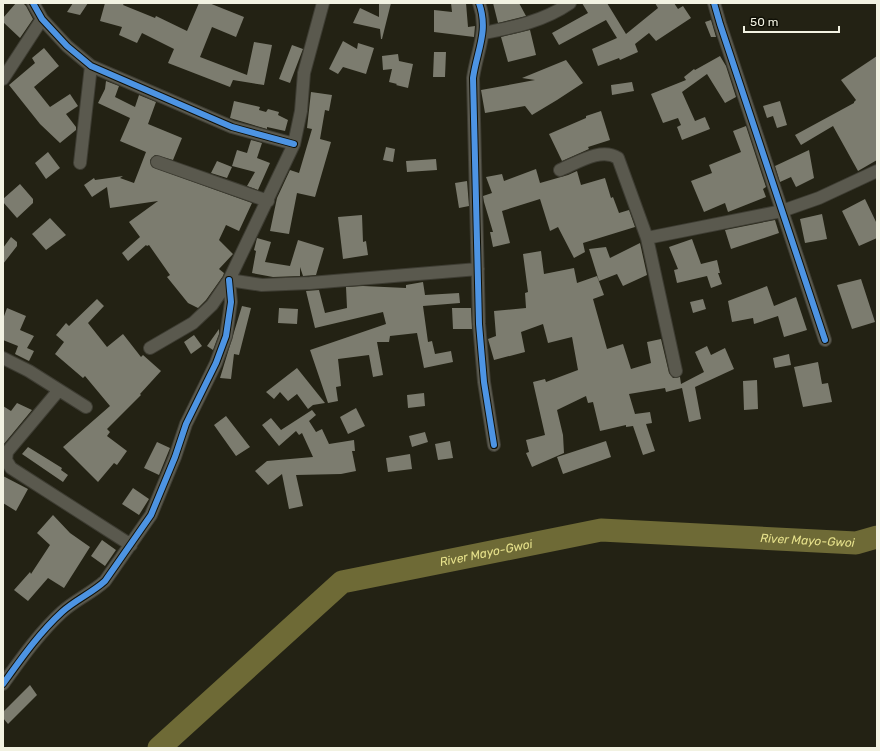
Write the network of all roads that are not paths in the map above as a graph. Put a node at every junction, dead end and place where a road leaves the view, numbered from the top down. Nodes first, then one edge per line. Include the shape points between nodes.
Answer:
1 (32, 3) edge
2 (323, 3) edge
3 (479, 3) edge
4 (570, 3) edge
5 (714, 3) edge
6 (42, 19) junction
7 (484, 33) junction
8 (91, 66) junction
9 (3, 79) edge
10 (294, 144) junction
11 (157, 162) dead end
12 (80, 163) dead end
13 (560, 170) dead end
14 (877, 171) edge
15 (268, 201) junction
16 (782, 211) junction
17 (647, 238) junction
18 (478, 269) junction
19 (229, 280) junction
20 (825, 340) dead end
21 (150, 348) dead end
22 (3, 358) edge
23 (676, 371) dead end
24 (60, 390) junction
25 (86, 407) dead end
26 (494, 445) dead end
27 (131, 545) junction
28 (3, 684) edge

1 - 6 street
2 - 10 street via 304,73 301,111
3 - 7 street
4 - 7 street via 557,12 523,26
5 - 16 street
6 - 8 street via 67,46
6 - 9 street
7 - 18 street via 475,60 473,78
8 - 10 street via 232,127
8 - 12 street
10 - 15 street
11 - 15 street
13 - 17 street via 602,153 612,154 618,158
14 - 16 street via 819,198
15 - 19 street
16 - 17 street
16 - 20 street
17 - 23 street
18 - 19 street via 310,283 262,285
18 - 26 street via 484,382
19 - 21 street via 212,305 193,323
19 - 27 street via 231,302 226,336 216,363 186,424 151,515
22 - 24 street
24 - 25 street
24 - 27 street via 7,452 6,460 12,468
27 - 28 street via 105,581 63,610 45,629

